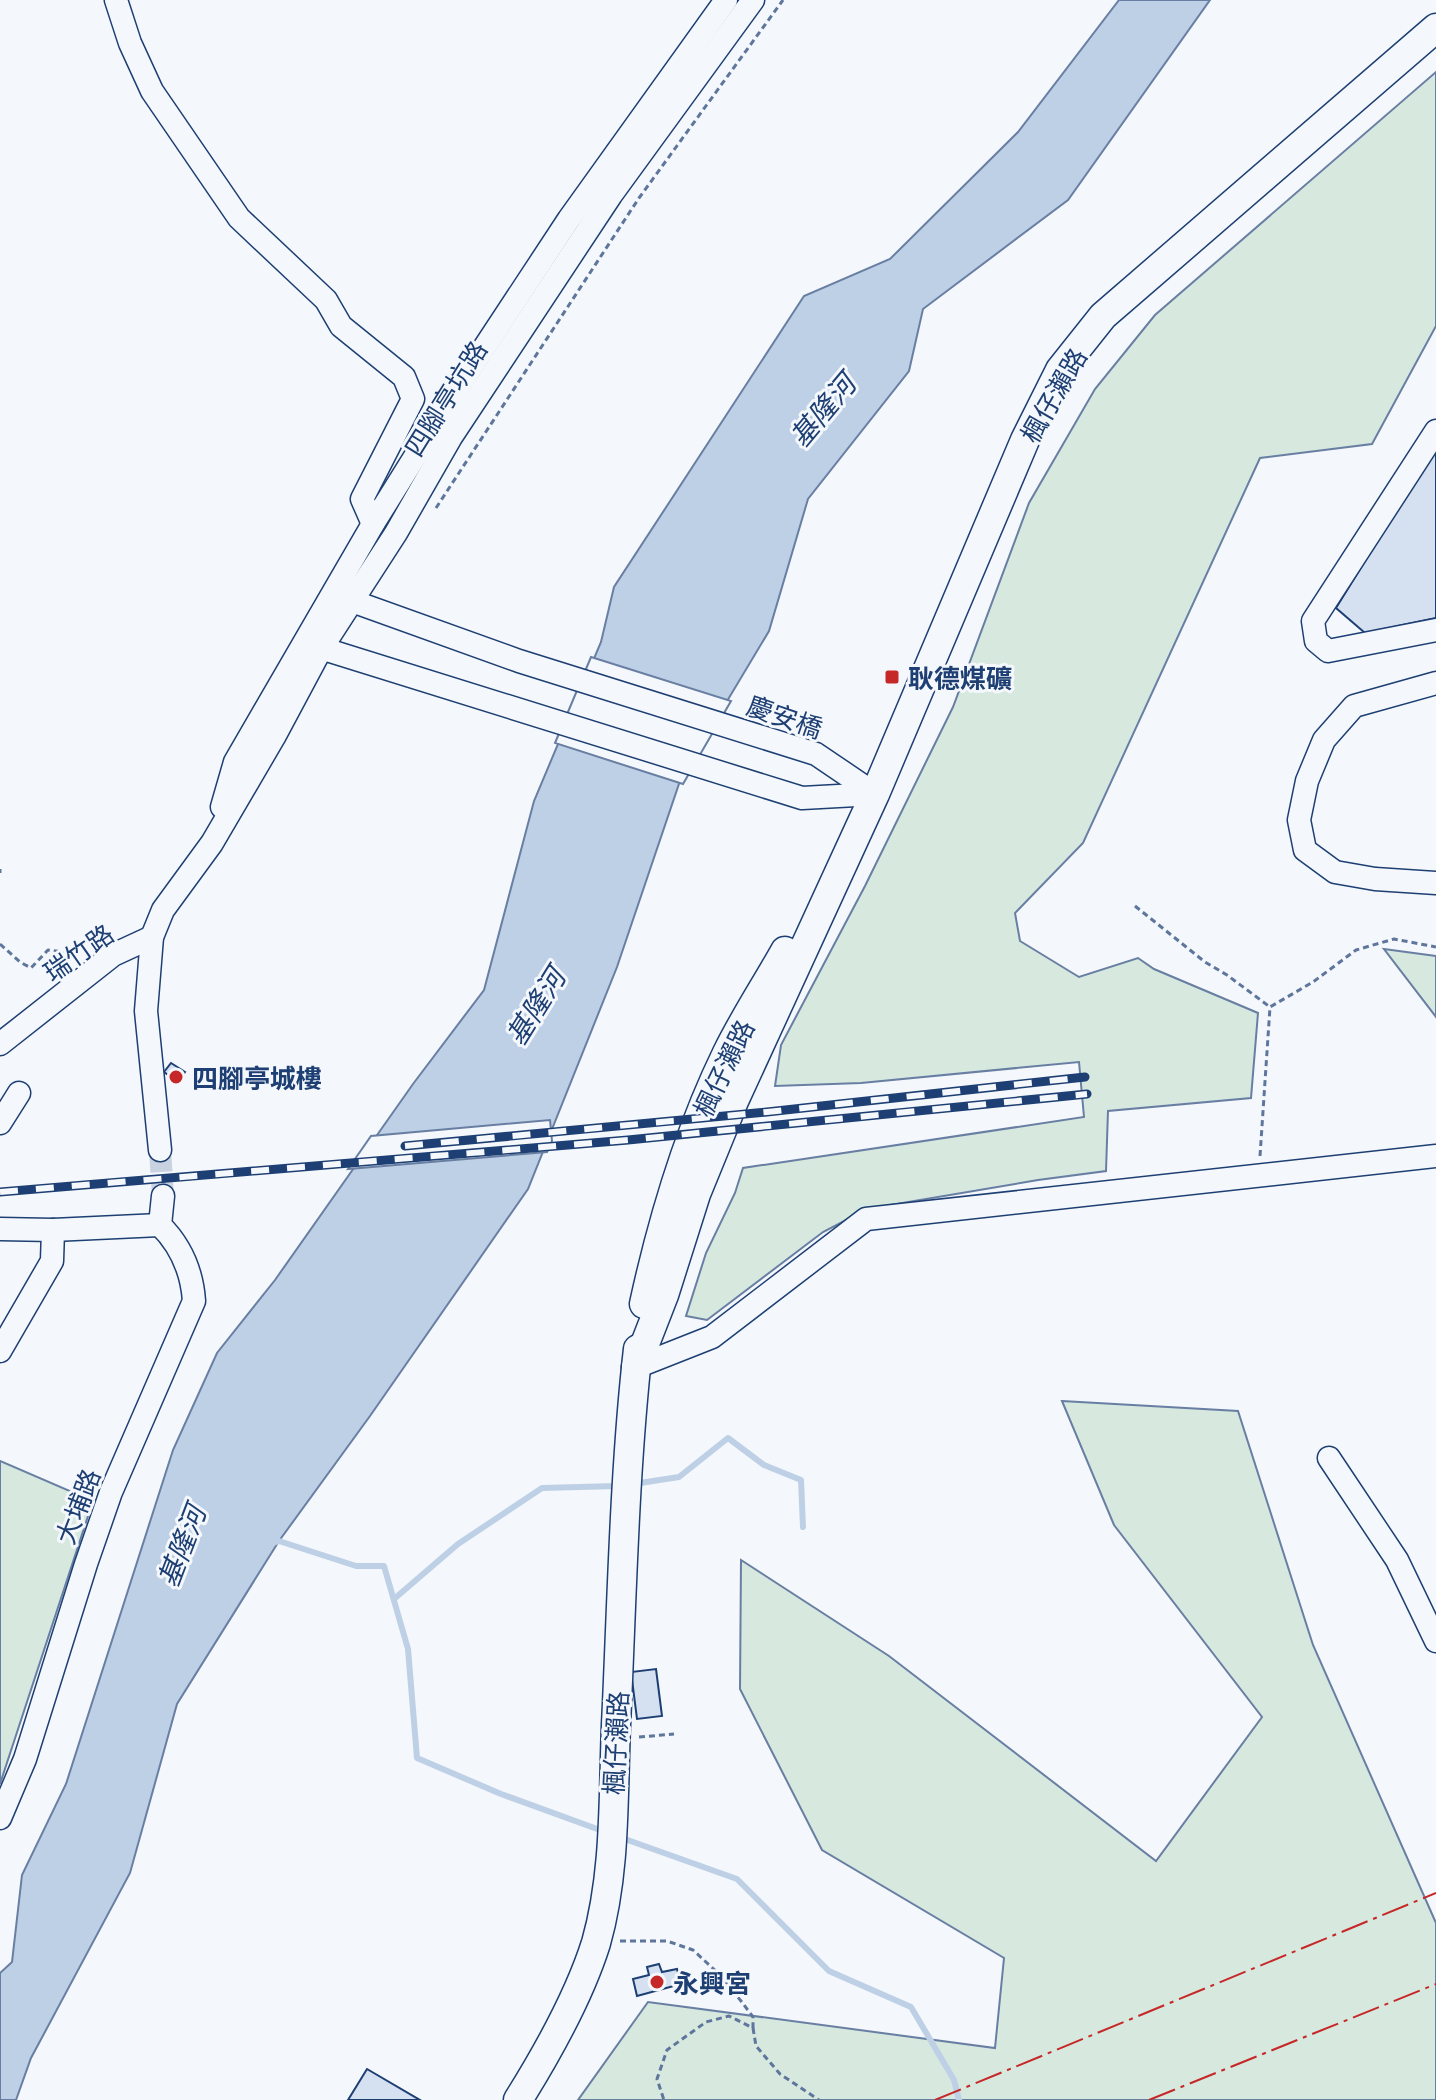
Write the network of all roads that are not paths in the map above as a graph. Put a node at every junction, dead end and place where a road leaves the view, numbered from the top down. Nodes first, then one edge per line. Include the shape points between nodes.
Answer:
1 (116, 0) edge
2 (726, 0) edge
3 (753, 0) edge
4 (1436, 28) edge
5 (1436, 431) edge
6 (373, 524) junction
7 (341, 597) junction
8 (1436, 630) edge
9 (312, 645) junction
10 (1436, 683) edge
11 (875, 794) junction
12 (1436, 883) edge
13 (152, 937) junction
14 (0, 1044) edge
15 (19, 1093) dead end
16 (0, 1123) edge
17 (160, 1150) tunnel mouth
18 (1436, 1156) edge
19 (163, 1196) tunnel mouth
20 (160, 1225) junction
21 (0, 1229) edge
22 (53, 1230) junction
23 (0, 1351) edge
24 (636, 1367) junction
25 (1329, 1458) dead end
26 (1436, 1641) edge
27 (0, 1818) edge
28 (518, 2100) edge

1 - 6 street via 152,91 239,218 326,300 341,326 404,377 413,399 362,499
2 - 6 street, 四腳亭坑路 via 569,219
3 - 7 street, 四腳亭坑路 via 611,195 451,437 396,533
4 - 11 main road, 楓仔瀨路 via 1103,316 1060,370 1025,440
5 - 8 street via 1313,621 1316,641 1328,651
6 - 7 street, 四腳亭坑路
7 - 9 street, 四腳亭坑路
7 - 11 street, 慶安橋 via 519,661 816,754
9 - 11 street via 802,798
9 - 13 street, 四腳亭坑路 via 274,737 212,843 163,910
10 - 12 street via 1354,706 1324,740 1299,820 1305,850 1335,872
11 - 24 main road, 楓仔瀨路 via 734,1101
13 - 14 street, 瑞竹路 via 113,955
13 - 17 street via 146,1011
15 - 16 street
18 - 24 street via 866,1219 712,1337
19 - 20 street
20 - 22 street
20 - 27 street, 大埔路 via 185,1261 194,1301 111,1492 25,1759
21 - 22 street
22 - 23 street via 52,1261
24 - 28 main road, 楓仔瀨路 via 610,1869 585,1974
25 - 26 street via 1397,1560

